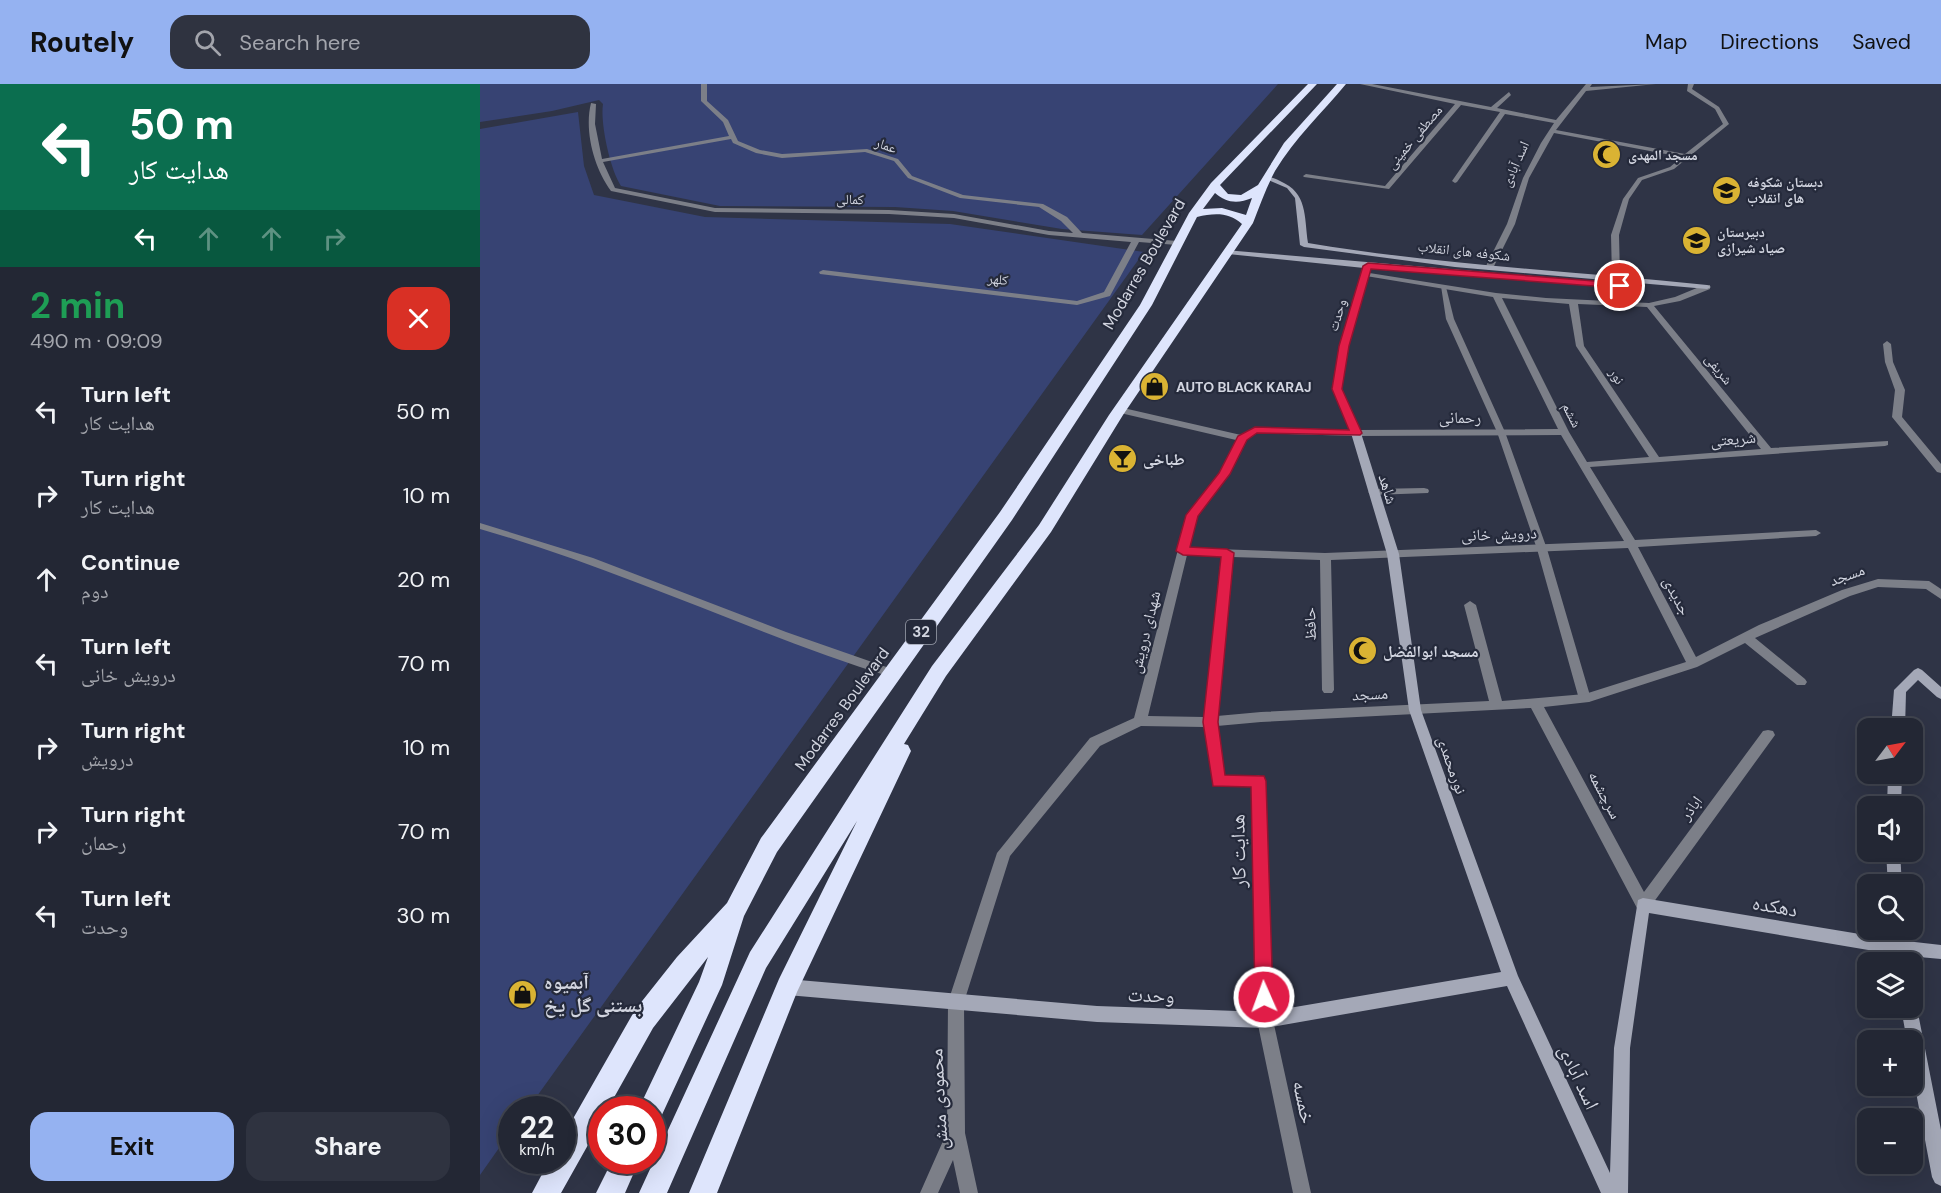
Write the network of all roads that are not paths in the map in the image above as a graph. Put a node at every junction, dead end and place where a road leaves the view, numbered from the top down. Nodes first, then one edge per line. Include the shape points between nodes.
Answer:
1 (704, 84) edge
2 (1313, 84) edge
3 (1342, 84) edge
4 (1363, 84) edge
5 (1653, 84) edge
6 (1691, 84) edge
7 (1587, 86) edge
8 (1509, 94) dead end
9 (1459, 103) junction
10 (592, 104) dead end
11 (1493, 109) junction
12 (1504, 111) junction
13 (1558, 122) junction
14 (1552, 131) junction
15 (734, 137) junction
16 (1687, 156) junction
17 (600, 161) junction
18 (1306, 176) dead end
19 (1455, 181) dead end
20 (1265, 183) junction
21 (1215, 185) junction
22 (1193, 215) junction
23 (1248, 223) junction
24 (1079, 235) junction
25 (1136, 240) junction
26 (1178, 243) junction
27 (1228, 252) junction
28 (1490, 268) junction
29 (1367, 270) junction
30 (823, 272) dead end
31 (1617, 277) junction
32 (1707, 286) junction
33 (1443, 287) junction
34 (1496, 295) junction
35 (1573, 302) junction
36 (1649, 305) junction
37 (1887, 344) dead end
38 (1119, 410) junction
39 (1501, 432) junction
40 (1564, 432) junction
41 (1356, 433) junction
42 (1242, 438) junction
43 (1886, 443) dead end
44 (1768, 451) junction
45 (1656, 460) junction
46 (1583, 465) junction
47 (1941, 470) edge
48 (1424, 491) dead end
49 (1373, 492) junction
50 (480, 526) edge
51 (1816, 532) dead end
52 (1631, 543) junction
53 (1542, 549) junction
54 (1183, 551) junction
55 (1227, 553) junction
56 (1393, 554) junction
57 (1325, 557) junction
58 (1941, 595) edge
59 (1470, 605) dead end
60 (1746, 637) junction
61 (1693, 664) junction
62 (939, 671) junction
63 (891, 673) junction
64 (1801, 682) dead end
65 (1328, 690) dead end
66 (1941, 694) edge
67 (1585, 699) junction
68 (1535, 703) junction
69 (1497, 706) junction
70 (1415, 710) junction
71 (1899, 718) edge
72 (1140, 721) junction
73 (1210, 722) junction
74 (1768, 735) dead end
75 (1643, 905) junction
76 (735, 910) junction
77 (1880, 952) edge
78 (1941, 952) edge
79 (1923, 954) edge
80 (1511, 978) junction
81 (787, 987) junction
82 (956, 1002) junction
83 (1911, 1018) edge
84 (1265, 1020) junction
85 (658, 1096) edge
86 (956, 1133) junction
87 (620, 1174) edge
88 (1941, 1177) edge
89 (546, 1193) edge
90 (610, 1193) edge
91 (653, 1193) edge
92 (703, 1193) edge
93 (929, 1193) edge
94 (969, 1193) edge
95 (1302, 1193) edge
96 (1610, 1193) edge
97 (1619, 1193) edge

1 - 15 street, عمار via 704,101 726,121
2 - 21 highway, Modarres Boulevard / 32
3 - 20 highway, 32 via 1306,120
4 - 9 street
5 - 7 street
6 - 16 street via 1689,90 1717,108 1726,124
7 - 13 street, اسد آبادی
8 - 11 street
9 - 11 street
9 - 18 street, مصطفی خمینی via 1387,188
10 - 17 street, کمالی
11 - 12 street
12 - 13 street
12 - 19 street
13 - 14 street, اسد آبادی
14 - 16 street
14 - 28 street, اسد آبادی via 1526,178 1511,224
15 - 17 street
15 - 24 street, عمار via 735,142 758,152 782,156 865,150 897,160 910,177 962,197 1041,206 1064,219
16 - 31 street via 1672,168 1640,179 1626,199 1615,235
17 - 24 street, کمالی via 605,181 613,190 715,210 954,216
20 - 21 highway via 1253,196 1233,199 1224,196
20 - 23 highway, 32
20 - 28 street, شکوفه های انقلاب via 1289,187 1298,198 1304,245
21 - 22 highway, Modarres Boulevard / 32
22 - 23 highway via 1215,210 1230,212
22 - 26 highway, Modarres Boulevard / 32
23 - 27 highway, 32
24 - 25 street, کمالی
25 - 26 street, کمالی
25 - 30 street, کلهر via 1107,294 1077,303
26 - 63 highway, Modarres Boulevard / 32 via 1146,305 1013,506
27 - 29 street, شکوفه های انقلاب
27 - 38 highway, 32
28 - 31 street, شکوفه های انقلاب
29 - 32 street, شکوفه های انقلاب via 1643,287
29 - 33 street, شکوفه های انقلاب
29 - 41 street, وحدت via 1344,346 1337,389
31 - 32 street, شکوفه های انقلاب
32 - 36 street, شکوفه های انقلاب via 1677,299
33 - 34 street, شکوفه های انقلاب
33 - 39 lane via 1450,319
34 - 35 street, شکوفه های انقلاب
34 - 40 street, ششم
35 - 36 street, شکوفه های انقلاب
35 - 45 street, نور via 1580,346
36 - 44 street, شریفی
37 - 47 street via 1900,390 1897,417
38 - 42 street
38 - 62 highway, 32 via 1045,528
39 - 40 street, رحمانی
39 - 41 street, رحمانی
39 - 53 lane
40 - 46 street, ششم
41 - 42 street, رحمانی via 1255,430
41 - 49 street, شاهد
42 - 54 street, شهدای درویش via 1224,474 1192,515
43 - 44 street, شریعتی
44 - 45 street, شریعتی
45 - 46 street, شریعتی
46 - 52 street, ششم
48 - 49 street
49 - 56 street, شاهد
50 - 63 lane via 531,539 630,574
51 - 52 street, درویش خانی
52 - 53 street, درویش خانی
52 - 61 street, جدیدی
53 - 56 street, درویش خانی
53 - 67 lane
54 - 55 street, درویش خانی
54 - 72 street, شهدای درویش
55 - 57 street, درویش خانی
55 - 73 street
56 - 57 street, درویش خانی
56 - 70 street, نورمحمدی
57 - 65 street, حافظ
58 - 60 street, مسجد via 1929,585 1878,583
59 - 69 street
60 - 61 street, مسجد
60 - 64 street
61 - 67 street, مسجد
62 - 81 highway
62 - 91 highway, 32 via 758,960
63 - 76 highway, Modarres Boulevard / 32 via 769,845
66 - 71 street via 1918,673 1900,690
67 - 68 street, مسجد
68 - 69 street, مسجد
68 - 75 street, سرچشمه
69 - 70 street, مسجد
70 - 73 street, مسجد
70 - 80 street, نورمحمدی
72 - 73 street, مسجد
72 - 82 street, مسجد via 1095,742 1004,853
73 - 84 street, هدایت کار via 1218,781 1258,781
74 - 75 street, اباذر
75 - 77 street, دهکده
75 - 97 street via 1622,1048
76 - 85 highway via 710,985
76 - 89 highway, Modarres Boulevard / 32 via 685,965 644,1019
78 - 79 street, دهکده
80 - 84 street, وحدت
80 - 96 street, اسد آبادی
81 - 82 street, وحدت
81 - 92 highway
82 - 84 street, وحدت via 1096,1014
82 - 86 street, محمودی منش
83 - 88 street
84 - 95 street, خمسه
86 - 93 street
86 - 94 street, محمودی منش
87 - 90 highway

